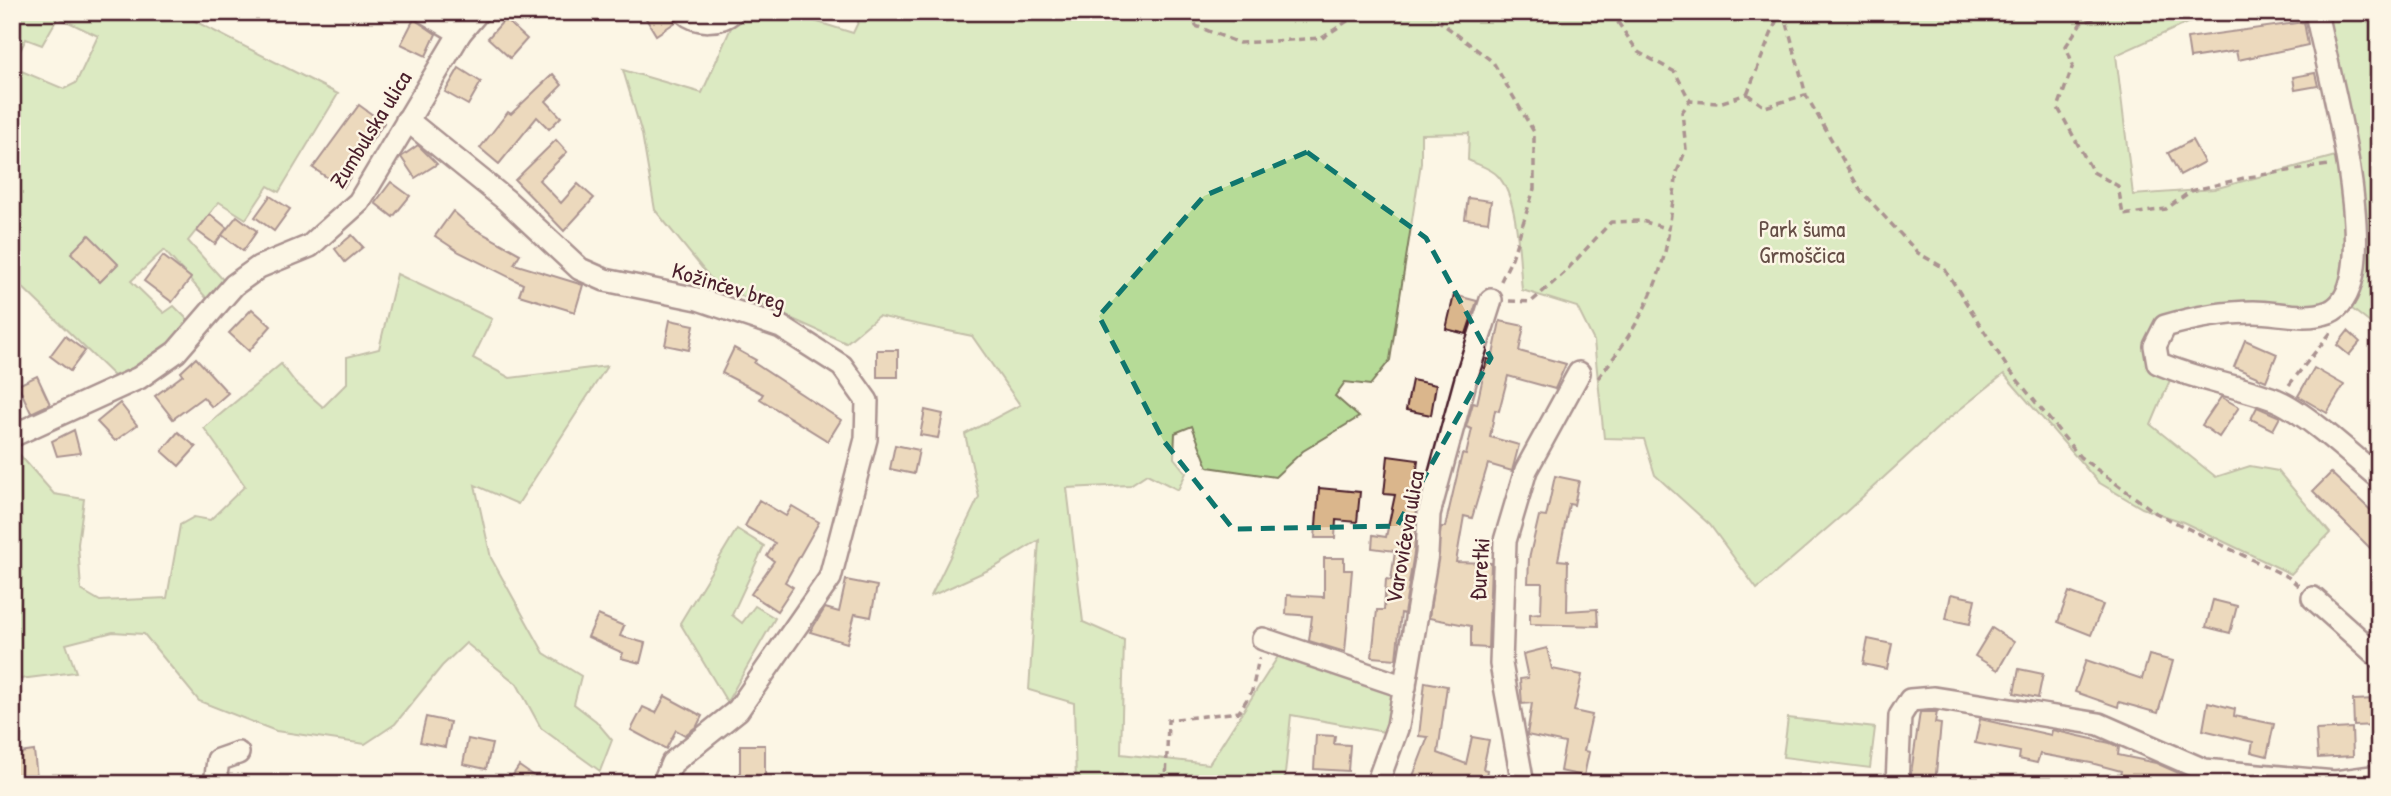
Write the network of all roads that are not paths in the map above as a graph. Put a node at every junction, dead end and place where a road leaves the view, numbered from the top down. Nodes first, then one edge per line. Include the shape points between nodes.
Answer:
1 (425, 12) edge
2 (478, 12) edge
3 (684, 12) edge
4 (733, 12) edge
5 (2316, 12) edge
6 (460, 33) junction
7 (407, 120) junction
8 (1491, 300) road end
9 (1579, 373) road end
10 (12, 436) edge
11 (2379, 478) edge
12 (2313, 598) road end
13 (1263, 639) road end
14 (2379, 657) edge
15 (1405, 687) junction
16 (238, 753) dead end
17 (2379, 776) edge
18 (2203, 777) edge
19 (215, 784) edge
20 (663, 784) edge
21 (1377, 784) edge
22 (1523, 784) edge
23 (1897, 784) edge

1 - 6 street
2 - 6 street, Zumbulska ulica
3 - 4 street via 707,21
5 - 11 street via 2352,162 2359,231 2350,293 2342,305 2318,315 2207,313 2165,326 2155,346 2158,363 2182,374 2277,401
6 - 7 street, Zumbulska ulica
7 - 10 street, Zumbulska ulica via 359,202 310,246 259,267 234,285 176,352 139,378
7 - 20 street, Kožinčev breg via 506,200 580,268 606,280 698,299 781,327 842,366 867,401 866,439 830,578 738,710 672,763
8 - 15 street, Varovićeva ulica via 1429,514 1427,554
9 - 22 street, Đuretki via 1526,470 1505,541 1501,664
12 - 14 street
13 - 15 street
15 - 21 street, Varovićeva ulica via 1398,726
16 - 19 street via 218,760
17 - 18 street via 2335,782
18 - 23 street via 2099,724 1934,698 1910,700 1900,716

